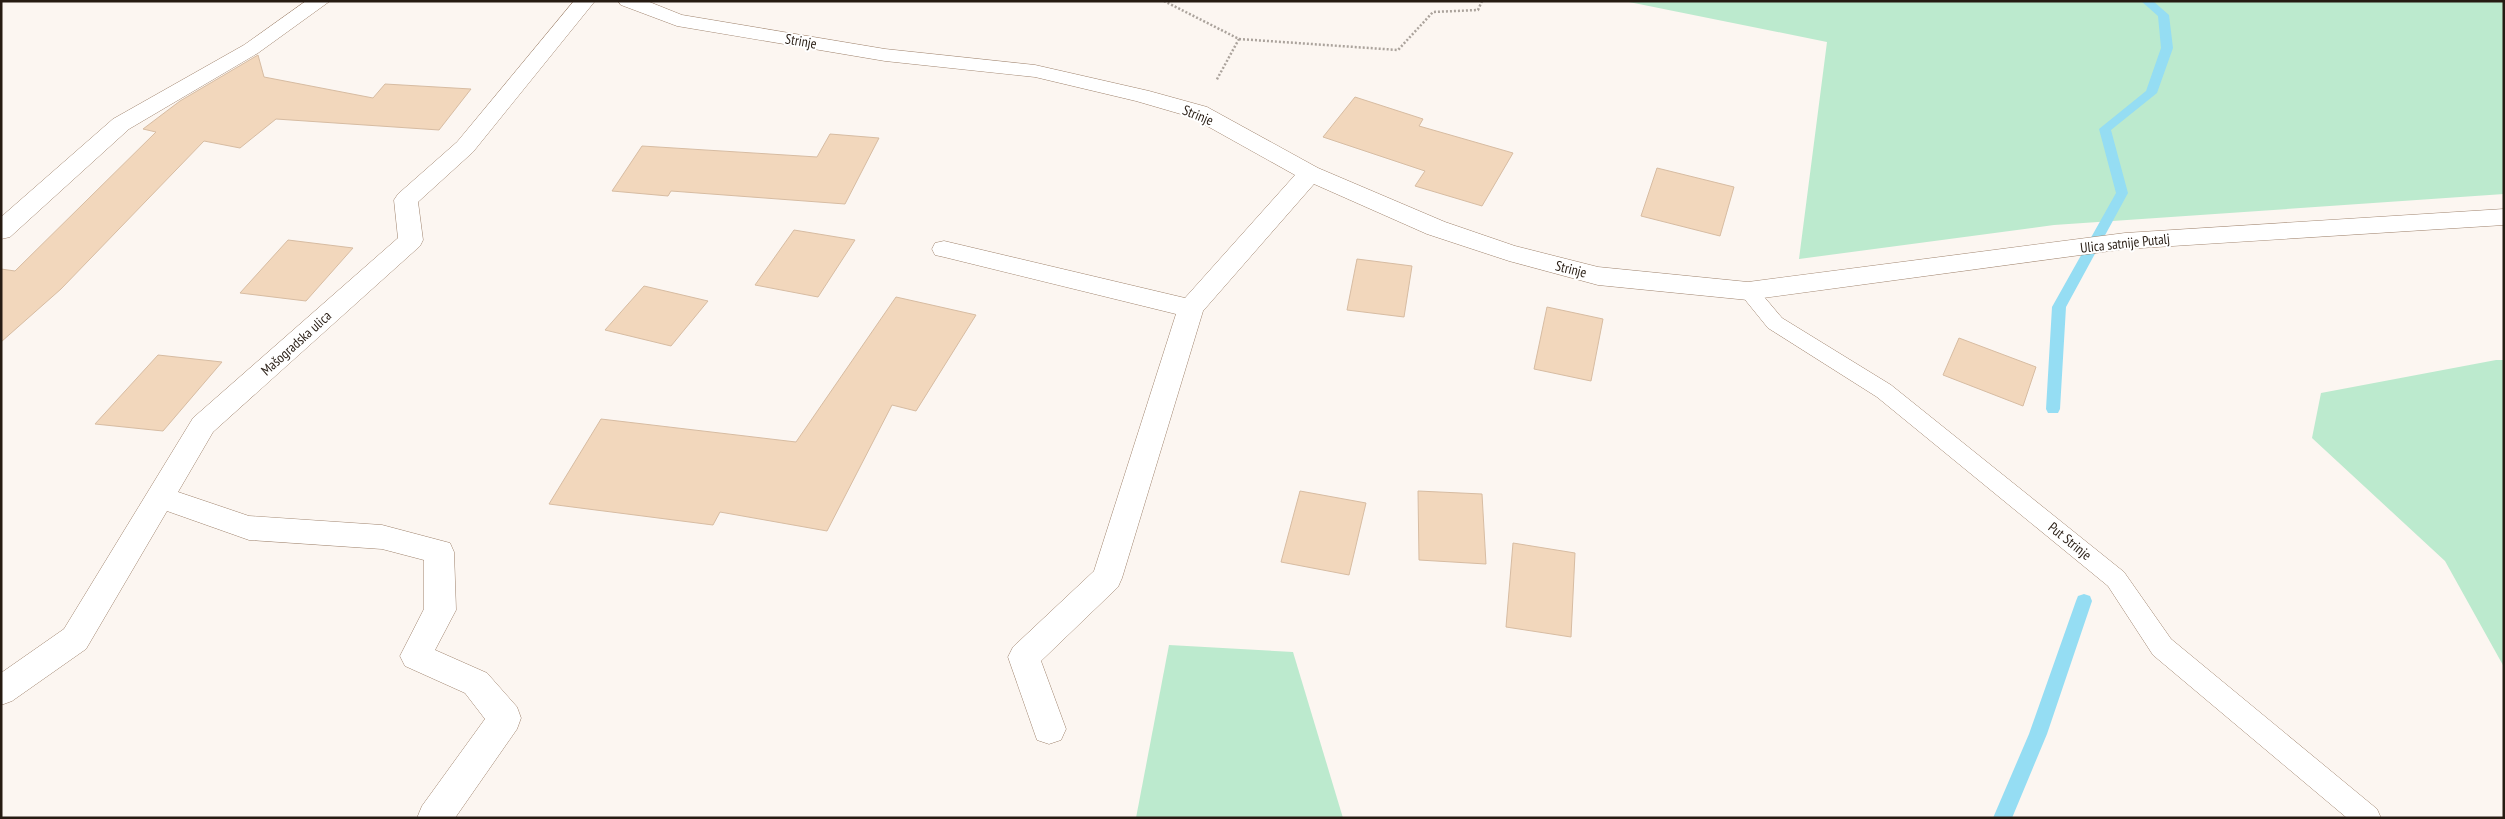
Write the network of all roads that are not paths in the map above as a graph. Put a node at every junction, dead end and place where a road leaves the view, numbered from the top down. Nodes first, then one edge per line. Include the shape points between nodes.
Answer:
1 (320, 1) edge
2 (585, 1) edge
3 (628, 1) edge
4 (1310, 173) junction
5 (2504, 216) edge
6 (1, 232) edge
7 (944, 248) dead end
8 (1748, 291) junction
9 (1191, 308) junction
10 (159, 497) junction
11 (1, 690) edge
12 (1049, 729) dead end
13 (434, 818) edge
14 (2368, 818) edge

1 - 6 street via 251,49 121,124
2 - 10 street, Mašogradska ulica via 465,147 406,200 411,240 203,425
3 - 4 street, Strinje via 677,20 885,55 1035,71 1141,96 1199,112
4 - 8 street, Strinje via 1436,228 1509,253 1598,276
4 - 9 street
5 - 8 street, Ulica satnije Putalj via 2125,241
7 - 9 street
8 - 14 lane, Put Strinje via 1775,323 1884,391 2116,579 2162,647
9 - 12 street via 1107,578 1024,657
10 - 11 street, Mašogradska ulica via 75,639
10 - 13 street via 250,528 382,537 439,552 440,610 416,656 476,683 505,718

